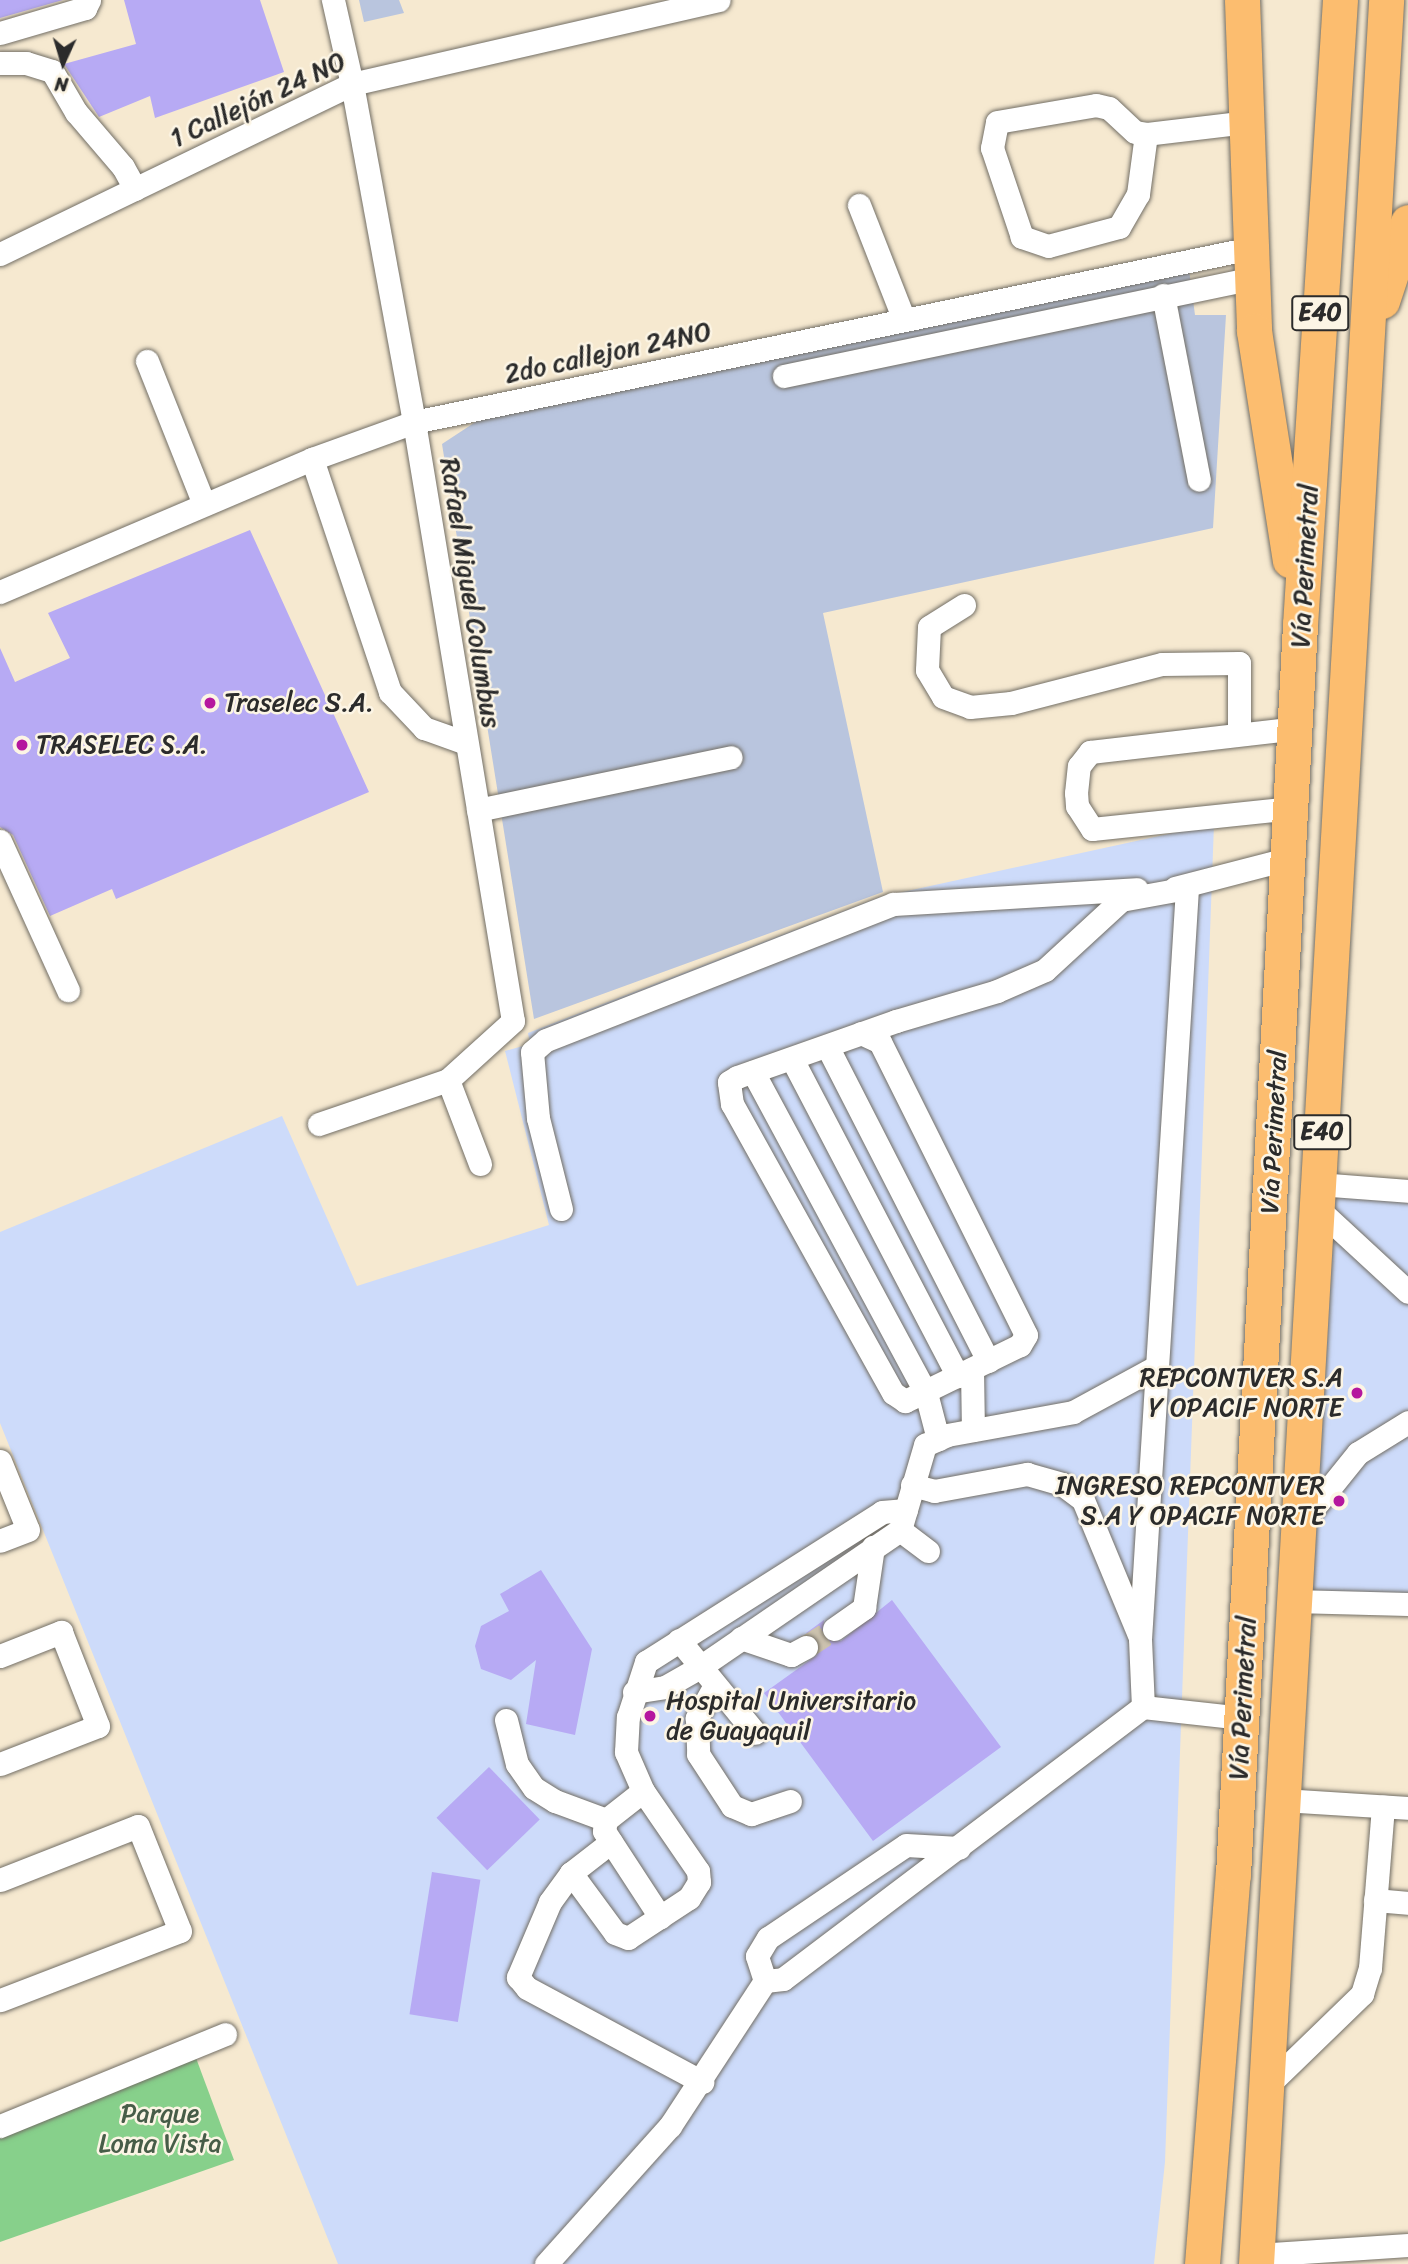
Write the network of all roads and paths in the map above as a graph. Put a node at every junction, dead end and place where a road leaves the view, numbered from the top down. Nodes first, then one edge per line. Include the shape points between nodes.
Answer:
1 (89, 0) edge
2 (333, 0) edge
3 (718, 0) edge
4 (1242, 0) edge
5 (1340, 0) edge
6 (1386, 0) edge
7 (0, 33) edge
8 (0, 63) edge
9 (352, 84) junction
10 (1247, 122) junction
11 (1146, 134) junction
12 (135, 189) junction
13 (859, 205) dead end
14 (1408, 222) edge
15 (0, 254) edge
16 (1252, 263) junction
17 (1163, 295) junction
18 (904, 320) junction
19 (1366, 348) junction
20 (147, 361) dead end
21 (784, 376) dead end
22 (414, 422) junction
23 (312, 459) junction
24 (1199, 480) dead end
25 (204, 504) junction
26 (0, 592) edge
27 (964, 605) dead end
28 (1300, 625) junction
29 (1296, 728) junction
30 (1239, 732) junction
31 (467, 743) junction
32 (731, 758) dead end
33 (1292, 808) junction
34 (478, 810) junction
35 (0, 841) edge
36 (1290, 858) junction
37 (1187, 888) junction
38 (68, 990) dead end
39 (861, 1033) junction
40 (827, 1046) junction
41 (792, 1059) junction
42 (753, 1072) junction
43 (448, 1080) junction
44 (319, 1124) dead end
45 (480, 1164) dead end
46 (1408, 1191) edge
47 (1317, 1196) junction
48 (561, 1209) dead end
49 (1408, 1292) edge
50 (1156, 1367) junction
51 (973, 1369) junction
52 (926, 1392) junction
53 (1408, 1422) edge
54 (973, 1430) junction
55 (938, 1439) junction
56 (0, 1461) edge
57 (912, 1485) junction
58 (903, 1520) junction
59 (1297, 1528) junction
60 (0, 1541) edge
61 (873, 1547) junction
62 (928, 1551) dead end
63 (1293, 1601) junction
64 (1408, 1604) edge
65 (834, 1629) tunnel mouth
66 (741, 1638) junction
67 (1140, 1639) junction
68 (679, 1640) junction
69 (806, 1647) tunnel mouth
70 (0, 1656) edge
71 (700, 1667) junction
72 (715, 1685) junction
73 (634, 1692) junction
74 (1143, 1707) junction
75 (1242, 1718) junction
76 (506, 1720) dead end
77 (755, 1733) dead end
78 (0, 1764) edge
79 (643, 1791) junction
80 (1282, 1800) junction
81 (790, 1801) dead end
82 (1383, 1807) junction
83 (1408, 1808) edge
84 (606, 1820) junction
85 (611, 1842) junction
86 (959, 1848) junction
87 (571, 1873) junction
88 (0, 1880) edge
89 (1375, 1900) junction
90 (1408, 1903) edge
91 (660, 1917) junction
92 (765, 1981) junction
93 (0, 2000) edge
94 (225, 2034) dead end
95 (702, 2082) junction
96 (1266, 2087) junction
97 (0, 2126) edge
98 (1408, 2245) edge
99 (1257, 2260) edge
100 (546, 2264) edge
101 (1202, 2264) edge

1 - 7 street via 85,8
2 - 9 street, Rafael Miguel Columbus
3 - 9 street, 1 Callejón 24 NO
4 - 10 highway
5 - 28 highway, Vía Perimetral / E40
6 - 19 highway, Vía Perimetral / E40
8 - 12 street via 26,63 52,71 76,112 123,167
9 - 12 street, 1 Callejón 24 NO
9 - 22 street, Rafael Miguel Columbus
10 - 11 street
10 - 16 highway
11 - 11 street via 1135,132 1109,108 1096,105 997,122 992,148 1022,237 1048,246 1119,227 1138,194
12 - 15 street, 1 Callejón 24 NO
13 - 18 street
14 - 19 highway
16 - 17 street
16 - 18 street, 2do callejon 24NO
16 - 28 highway via 1254,331
17 - 21 street
17 - 24 street
18 - 22 street, 2do callejon 24NO
19 - 47 highway, Vía Perimetral / E40
20 - 25 street
22 - 23 street, 2do callejon 24NO
22 - 31 street, Rafael Miguel Columbus
23 - 25 street, 2do callejon 24NO
23 - 31 street via 390,692 424,728
25 - 26 street, 2do callejon 24NO
27 - 30 street via 929,627 927,670 943,698 970,707 1011,703 1162,664 1239,663
28 - 29 highway, Vía Perimetral / E40
29 - 30 street
29 - 33 highway, Vía Perimetral / E40
30 - 33 street via 1090,752 1079,766 1077,806 1092,829
31 - 34 street, Rafael Miguel Columbus
32 - 34 street
33 - 36 highway, Vía Perimetral / E40
34 - 43 street, Rafael Miguel Columbus via 513,1021
35 - 38 street
36 - 37 street
36 - 75 highway, Vía Perimetral / E40
37 - 39 street via 1121,900 1045,970
37 - 48 street via 892,904 546,1040 532,1052 538,1118
37 - 50 street
39 - 40 street
39 - 51 street via 880,1042 1026,1335 1025,1342
40 - 41 street
40 - 51 street
41 - 42 street
41 - 51 street
42 - 52 street
42 - 52 street via 729,1082 732,1104 893,1394 905,1401
43 - 44 street
43 - 45 street
46 - 47 street
47 - 49 street
47 - 59 highway, Vía Perimetral / E40
50 - 54 street via 1073,1412
50 - 67 street
51 - 52 street
51 - 54 street
52 - 55 street
53 - 59 street via 1359,1453
54 - 55 street
55 - 57 street via 925,1445
56 - 60 street via 28,1530
57 - 58 street
57 - 67 street via 934,1492 1027,1474 1062,1484 1083,1500
58 - 61 street
58 - 62 street
58 - 68 street via 882,1512
59 - 63 highway, Vía Perimetral / E40
61 - 65 street via 864,1608
61 - 66 street
63 - 64 street
63 - 80 highway, Vía Perimetral / E40
66 - 69 street via 790,1655
66 - 71 street
67 - 74 street
68 - 71 street
68 - 73 street via 646,1662
70 - 78 street via 61,1632 98,1726
71 - 72 street
71 - 73 street via 666,1687
72 - 77 street
72 - 81 street via 697,1718 698,1754 732,1806 751,1814
73 - 79 street via 626,1752
74 - 75 street
74 - 86 street
75 - 101 highway, Vía Perimetral / E40
76 - 84 street via 516,1764 534,1788
79 - 84 street
79 - 91 street via 698,1871 699,1882 689,1898
80 - 82 street
80 - 96 highway, Vía Perimetral / E40
82 - 83 street
82 - 89 street
84 - 85 street via 604,1831
85 - 87 street
85 - 91 street
86 - 92 street via 783,1979
86 - 92 street via 906,1845 768,1938 757,1956
87 - 91 street via 615,1933 628,1938
87 - 95 street via 550,1902 518,1978 527,1988
88 - 93 street via 138,1826 180,1931
89 - 90 street
89 - 96 street via 1370,1968 1362,1994
92 - 95 street
94 - 97 street
95 - 100 street via 670,2126
96 - 99 highway, Vía Perimetral / E40
98 - 99 street

